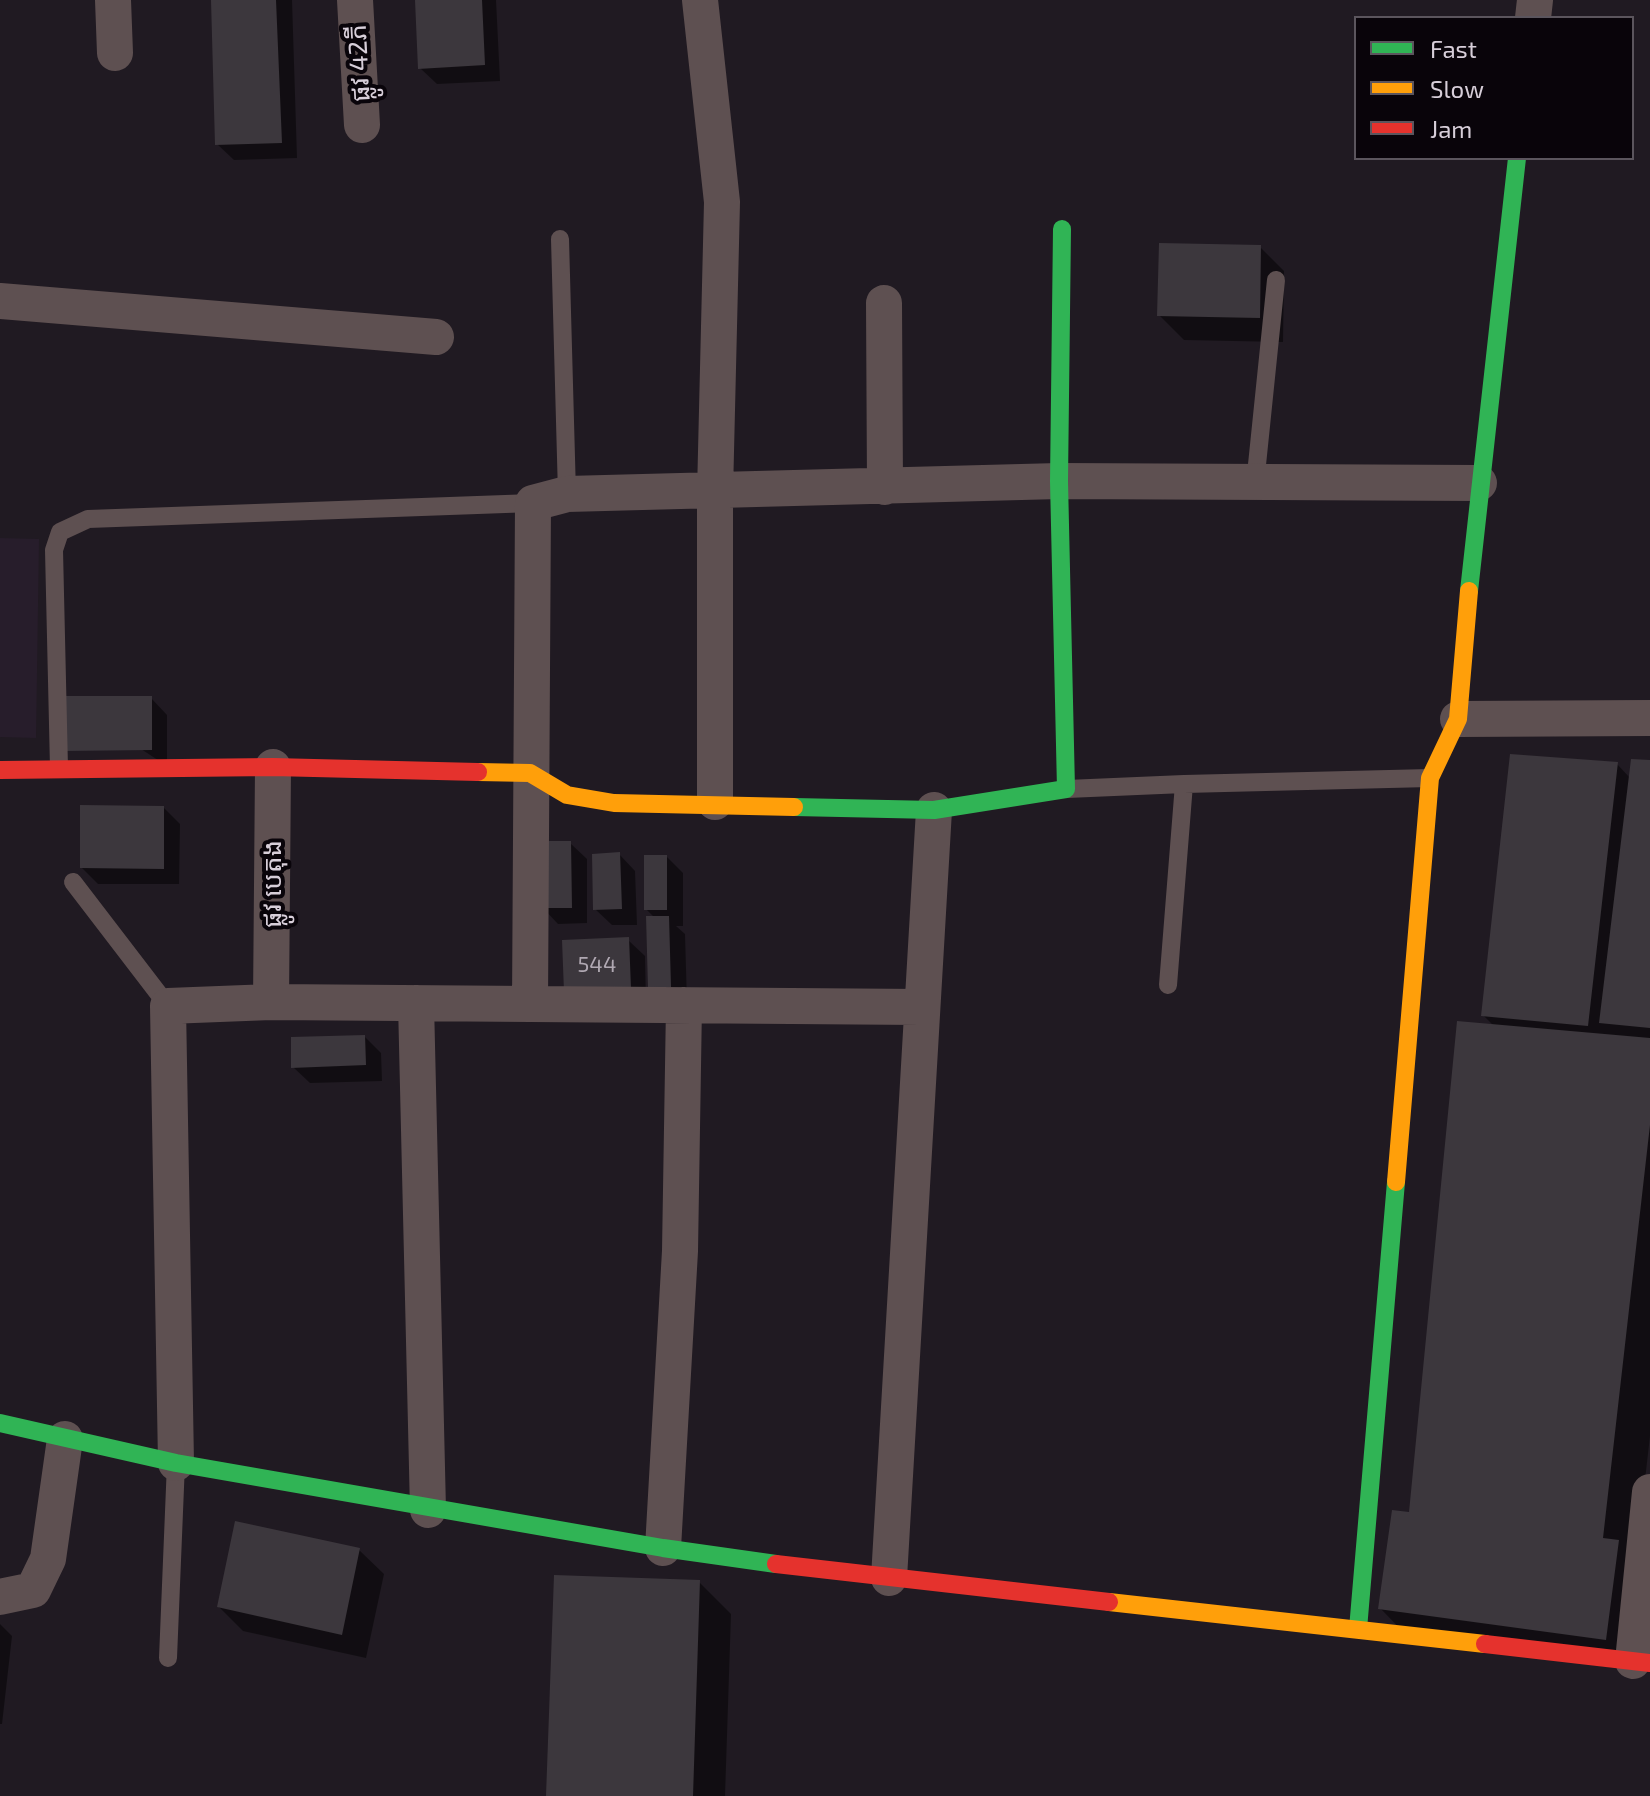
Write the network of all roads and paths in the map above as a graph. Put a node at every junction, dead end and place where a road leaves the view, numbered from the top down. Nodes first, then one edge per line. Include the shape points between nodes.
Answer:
1 (113, 0) edge
2 (355, 0) edge
3 (700, 0) edge
4 (115, 53) dead end
5 (362, 125) dead end
6 (1517, 160) edge
7 (1062, 229) dead end
8 (560, 239) dead end
9 (1276, 280) dead end
10 (0, 301) edge
11 (884, 303) dead end
12 (436, 337) dead end
13 (1059, 481) junction
14 (1479, 483) junction
15 (1255, 484) junction
16 (885, 487) junction
17 (715, 493) junction
18 (550, 498) junction
19 (1650, 718) edge
20 (1458, 719) junction
21 (273, 767) junction
22 (59, 768) junction
23 (0, 770) edge
24 (530, 773) junction
25 (1430, 778) junction
26 (1184, 784) junction
27 (1066, 789) junction
28 (715, 802) junction
29 (934, 810) junction
30 (73, 882) dead end
31 (1168, 985) dead end
32 (271, 1002) junction
33 (416, 1003) junction
34 (530, 1004) junction
35 (684, 1005) junction
36 (168, 1006) junction
37 (921, 1007) junction
38 (0, 1423) edge
39 (65, 1439) junction
40 (176, 1463) junction
41 (1650, 1492) edge
42 (428, 1510) junction
43 (663, 1548) junction
44 (889, 1578) junction
45 (0, 1597) edge
46 (1358, 1629) junction
47 (168, 1658) dead end
48 (1641, 1662) edge

1 - 4 street
2 - 5 street, ផ្លូវ 42ភី
3 - 17 street via 722,202
6 - 14 street
7 - 13 street
8 - 18 lane
9 - 15 lane
10 - 12 street
11 - 16 street
13 - 15 street
13 - 16 street
13 - 27 street
14 - 15 street
14 - 20 street
16 - 17 street
17 - 18 street
17 - 28 street
18 - 22 lane via 88,519 60,532 54,550
18 - 24 street
19 - 20 street
20 - 25 street
21 - 22 street
21 - 24 street
21 - 32 street, ផ្លូវ បេតុង
22 - 23 street
24 - 28 street via 567,795 614,803
24 - 34 street
25 - 26 lane
25 - 46 street
26 - 27 lane
26 - 31 lane
27 - 29 street
28 - 29 street
29 - 37 street
30 - 36 lane
32 - 33 street
32 - 36 street
33 - 34 street
33 - 42 street
34 - 35 street
35 - 37 street
35 - 43 street via 680,1251
36 - 40 street
37 - 44 street
38 - 39 street
39 - 40 street
39 - 45 street via 48,1559 33,1590
40 - 42 street
40 - 47 lane
41 - 48 street
42 - 43 street
43 - 44 street
44 - 46 street
46 - 48 street

